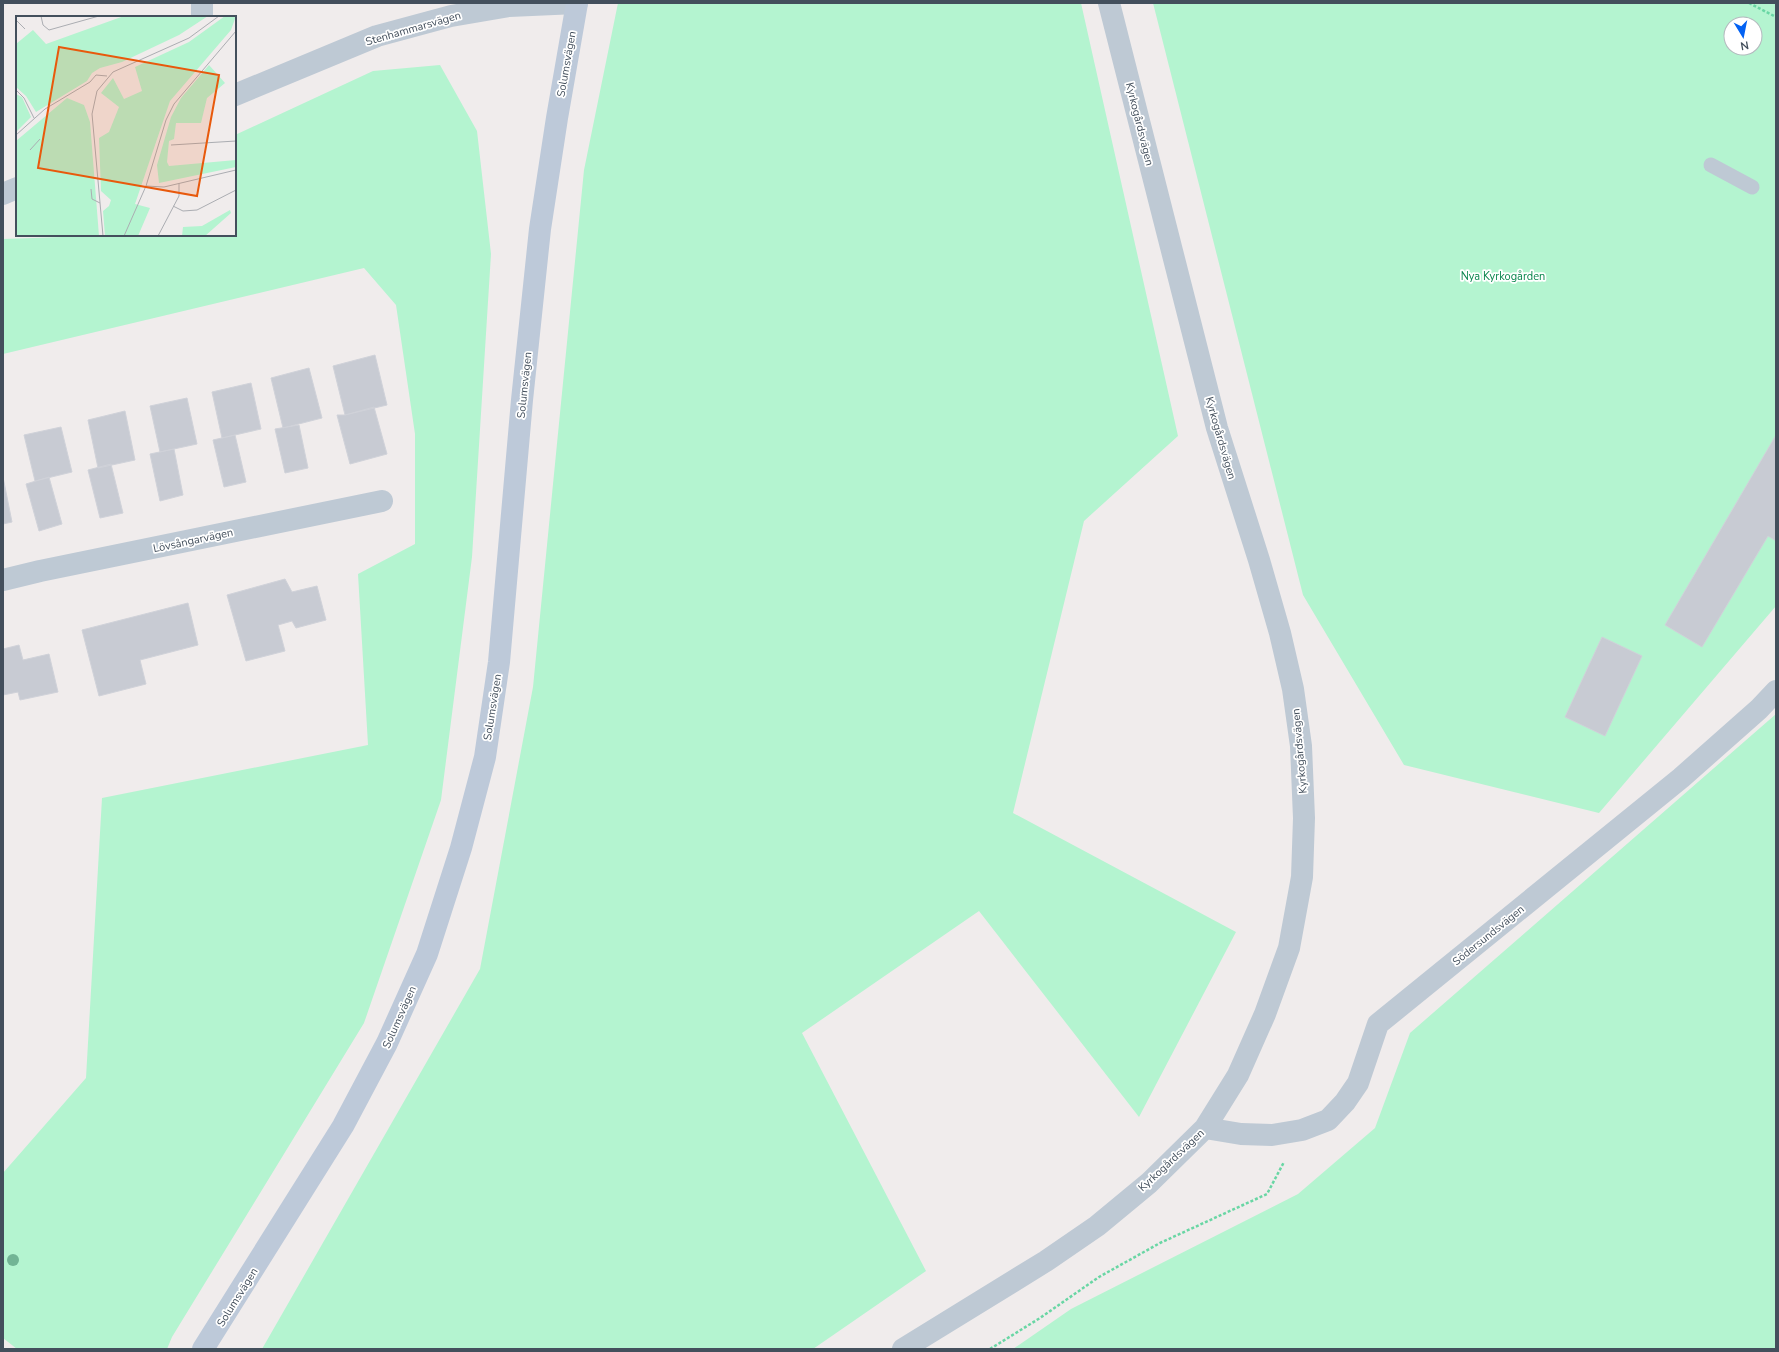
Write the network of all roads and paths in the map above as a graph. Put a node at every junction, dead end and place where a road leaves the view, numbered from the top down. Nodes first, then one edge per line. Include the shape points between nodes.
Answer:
1 (202, 3) edge
2 (577, 3) edge
3 (1109, 3) edge
4 (1749, 3) edge
5 (202, 16) edge
6 (1776, 17) edge
7 (236, 95) edge
8 (1711, 165) dead end
9 (1752, 187) dead end
10 (16, 188) edge
11 (3, 194) edge
12 (382, 501) dead end
13 (3, 580) edge
14 (1776, 692) edge
15 (1206, 1128) junction
16 (1302, 1130) junction
17 (203, 1349) edge
18 (903, 1349) edge
19 (990, 1349) edge

1 - 5 street
2 - 7 street, Stenhammarsvägen via 509,6 451,16 377,36
2 - 17 main road, Solumsvägen via 540,229 499,662 484,757 461,848 427,954 387,1043 343,1126
3 - 15 street, Kyrkogårdsvägen via 1217,428 1280,633 1293,689 1301,746 1304,818 1302,877 1289,948 1265,1014 1238,1075
4 - 6 path
8 - 9 lane
10 - 11 street
12 - 13 street, Lövsångarvägen
14 - 16 street, Södersundsvägen via 1681,778 1378,1024 1358,1083 1345,1102 1328,1120
15 - 16 street, Södersundsvägen via 1241,1134 1272,1135
15 - 18 street, Kyrkogårdsvägen via 1098,1226
16 - 19 path via 1267,1194 1160,1242 1099,1277

